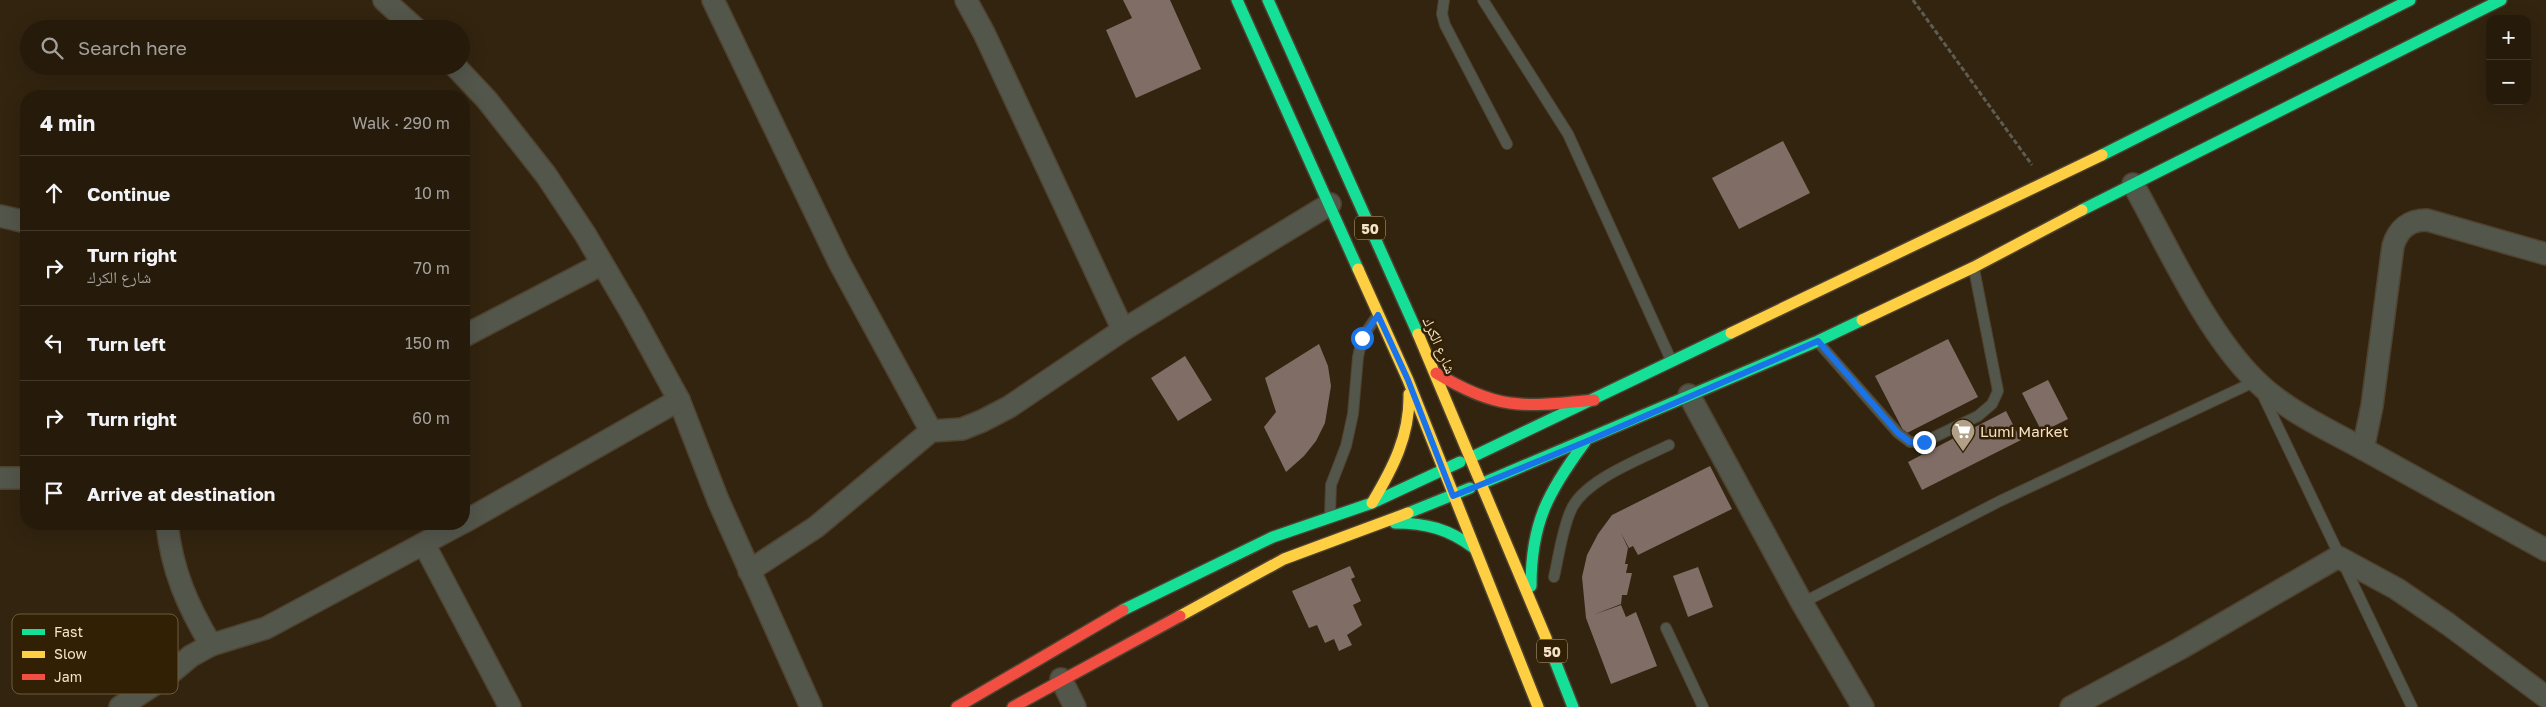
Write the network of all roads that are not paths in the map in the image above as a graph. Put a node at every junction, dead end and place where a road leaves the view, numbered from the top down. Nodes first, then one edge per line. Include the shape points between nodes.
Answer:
1 (713, 0) edge
2 (966, 0) edge
3 (1238, 0) edge
4 (1268, 0) edge
5 (1444, 0) edge
6 (1483, 0) edge
7 (2410, 0) edge
8 (2501, 0) edge
9 (395, 3) edge
10 (409, 20) edge
11 (463, 75) edge
12 (1507, 144) dead end
13 (2133, 184) junction
14 (1330, 204) junction
15 (0, 216) edge
16 (20, 221) edge
17 (2546, 254) edge
18 (602, 264) junction
19 (1974, 268) junction
20 (1378, 315) junction
21 (1123, 330) junction
22 (470, 333) edge
23 (1818, 341) junction
24 (1671, 361) junction
25 (1436, 373) junction
26 (1408, 380) junction
27 (2256, 381) junction
28 (1689, 395) junction
29 (679, 400) junction
30 (1594, 400) junction
31 (931, 431) junction
32 (1585, 442) junction
33 (1669, 445) dead end
34 (2363, 449) junction
35 (1472, 457) junction
36 (1443, 470) junction
37 (0, 478) edge
38 (20, 478) edge
39 (1483, 483) junction
40 (1453, 496) junction
41 (1372, 504) junction
42 (1559, 504) junction
43 (1330, 518) junction
44 (470, 519) edge
45 (1386, 522) junction
46 (168, 530) edge
47 (449, 530) edge
48 (424, 544) junction
49 (1474, 548) junction
50 (2546, 550) edge
51 (2338, 557) junction
52 (749, 571) junction
53 (1554, 577) dead end
54 (1531, 595) junction
55 (1802, 602) junction
56 (1666, 628) dead end
57 (211, 645) junction
58 (178, 667) edge
59 (1061, 679) junction
60 (140, 694) edge
61 (2546, 697) edge
62 (120, 707) edge
63 (510, 707) edge
64 (811, 707) edge
65 (957, 707) edge
66 (1013, 707) edge
67 (1075, 707) edge
68 (1538, 707) edge
69 (1573, 707) edge
70 (1703, 707) edge
71 (1863, 707) edge
72 (2071, 707) edge
73 (2412, 707) edge

1 - 31 street via 839,262
2 - 21 street
3 - 14 main road, 50
4 - 25 main road, شارع الكرك / 50
5 - 12 lane via 1442,14 1445,25
6 - 24 lane via 1568,134
7 - 24 main road via 2118,147
8 - 13 main road
9 - 10 street
11 - 18 street via 522,142
13 - 19 main road
13 - 27 street via 2198,302 2229,350
14 - 20 main road, 50
14 - 21 street
15 - 16 street
17 - 34 street via 2427,220 2409,223 2402,229 2393,246 2372,406
18 - 22 street
18 - 29 street
19 - 23 main road
19 - 23 lane via 1998,391 1992,404 1978,416 1924,442 1910,442 1898,433
20 - 26 main road, 50
20 - 43 lane via 1362,338 1353,414 1346,446 1331,485
21 - 31 street via 1009,407 962,428
23 - 28 main road
24 - 30 main road
25 - 30 main road via 1484,399 1504,403 1529,405
25 - 35 main road, شارع الكرك / 50
26 - 36 main road, 50
26 - 41 main road via 1409,424 1398,455
27 - 34 street via 2292,409
27 - 51 lane
27 - 55 lane via 2000,501
28 - 32 main road
28 - 55 street
29 - 44 street
29 - 52 street
30 - 35 main road
31 - 52 street via 816,527
32 - 39 main road
32 - 42 main road via 1562,472
33 - 42 lane via 1604,477
34 - 50 street
35 - 36 main road
35 - 39 main road, شارع الكرك / 50
36 - 40 main road, 50
36 - 41 main road
37 - 38 street
39 - 40 main road
39 - 54 main road, شارع الكرك / 50
40 - 45 main road
40 - 49 main road, 50
41 - 43 main road
42 - 53 lane
42 - 54 main road via 1537,524 1532,546
43 - 65 main road via 1273,537 1106,618
45 - 49 main road via 1432,524 1458,535
45 - 59 main road via 1284,559
46 - 57 street via 173,565 196,620
47 - 48 street
48 - 57 street via 266,628
48 - 63 street
49 - 68 main road, 50
51 - 61 street via 2397,589
51 - 72 street
51 - 73 lane
52 - 64 street
54 - 69 main road, شارع الكرك / 50
55 - 71 street
56 - 70 lane
57 - 58 street
59 - 66 main road
59 - 67 street
60 - 62 street

